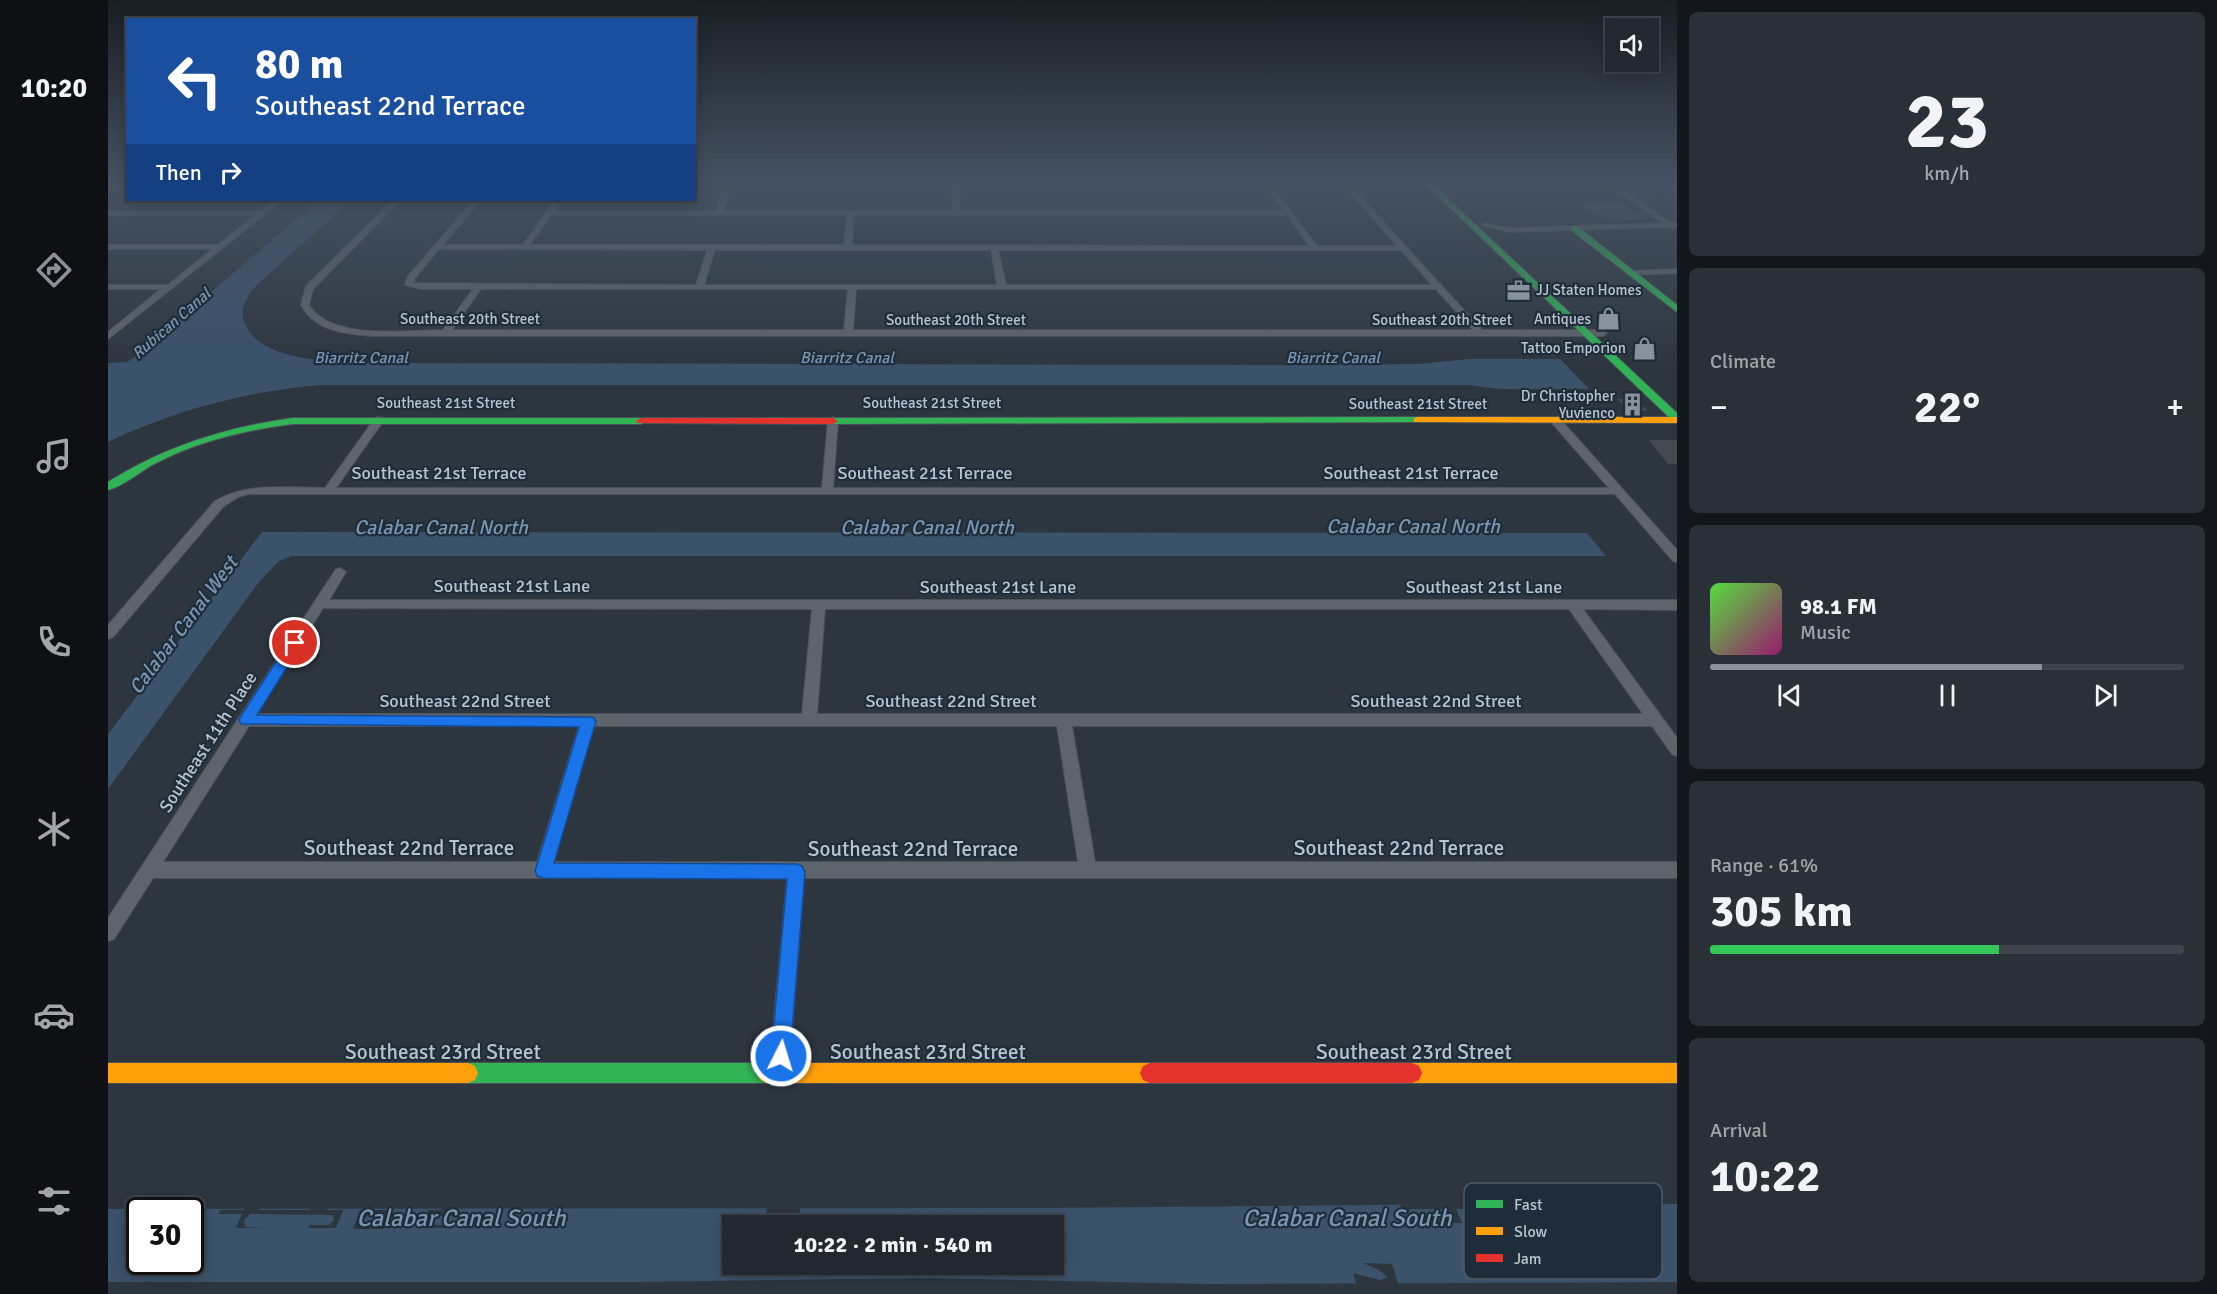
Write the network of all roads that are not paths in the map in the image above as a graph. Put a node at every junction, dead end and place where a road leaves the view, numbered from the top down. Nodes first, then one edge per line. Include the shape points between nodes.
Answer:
1 (222, 244) edge
2 (353, 244) edge
3 (440, 244) edge
4 (527, 244) edge
5 (1312, 244) edge
6 (1400, 244) edge
7 (1492, 244) edge
8 (1506, 244) edge
9 (1595, 244) edge
10 (108, 247) edge
11 (219, 247) junction
12 (438, 247) junction
13 (525, 247) junction
14 (712, 247) junction
15 (848, 247) joint
16 (994, 247) junction
17 (1314, 247) junction
18 (1403, 248) junction
19 (1677, 271) edge
20 (1631, 273) junction
21 (108, 287) edge
22 (169, 287) junction
23 (479, 287) junction
24 (699, 287) junction
25 (852, 287) junction
26 (1002, 287) junction
27 (1438, 287) junction
28 (1677, 309) edge
29 (446, 333) junction
30 (848, 333) junction
31 (1480, 333) junction
32 (1586, 333) junction
33 (1603, 333) junction
34 (109, 334) edge
35 (1677, 402) edge
36 (379, 420) junction
37 (833, 420) junction
38 (1677, 420) edge
39 (1556, 421) junction
40 (108, 487) edge
41 (328, 491) junction
42 (827, 491) junction
43 (1618, 491) junction
44 (1677, 558) edge
45 (340, 572) dead end
46 (320, 604) junction
47 (1573, 604) junction
48 (819, 605) junction
49 (1677, 605) edge
50 (108, 634) edge
51 (246, 720) junction
52 (809, 720) junction
53 (1655, 720) junction
54 (588, 721) junction
55 (1064, 721) junction
56 (1677, 750) edge
57 (148, 870) junction
58 (1088, 870) junction
59 (1677, 870) edge
60 (543, 871) junction
61 (796, 872) junction
62 (108, 933) edge
63 (108, 1073) edge
64 (779, 1073) junction
65 (1677, 1073) edge

1 - 11 street
2 - 29 street, Southeast 20th Street via 309,288 305,303 312,316 329,326 351,331
3 - 12 street
4 - 13 street
5 - 17 street
6 - 18 street
7 - 32 street
8 - 33 street
9 - 20 street
10 - 11 street
11 - 22 street
12 - 13 street
12 - 23 street via 409,285
13 - 14 street
14 - 15 street
14 - 24 street
15 - 16 street
16 - 17 street
16 - 26 street
17 - 18 street
18 - 27 street
19 - 20 street
20 - 28 street
21 - 22 street
22 - 34 street
23 - 24 street
23 - 29 street
24 - 25 street
25 - 26 street
25 - 30 street
26 - 27 street
27 - 31 street
29 - 30 street, Southeast 20th Street
30 - 31 street, Southeast 20th Street
31 - 32 street, Southeast 20th Street
32 - 33 street, Southeast 20th Street
32 - 38 street
33 - 35 street
36 - 37 street, Southeast 21st Street
36 - 40 street, Southeast 21st Street via 276,422 232,430 189,443
36 - 41 street
37 - 39 street, Southeast 21st Street
37 - 42 street
38 - 39 street, Southeast 21st Street
39 - 43 street
41 - 42 street, Southeast 21st Terrace
41 - 50 street, Southeast 21st Terrace via 253,490 219,504
42 - 43 street, Southeast 21st Terrace
43 - 44 street
45 - 46 street, Southeast 11th Place
46 - 48 street, Southeast 21st Lane
46 - 51 street, Southeast 11th Place
47 - 48 street, Southeast 21st Lane
47 - 49 street, Southeast 21st Lane
47 - 53 street
48 - 52 street
51 - 54 street, Southeast 22nd Street
51 - 57 street, Southeast 11th Place
52 - 54 street, Southeast 22nd Street
52 - 55 street, Southeast 22nd Street
53 - 55 street, Southeast 22nd Street
53 - 56 street
54 - 60 street
55 - 58 street
57 - 60 street, Southeast 22nd Terrace
57 - 62 street, Southeast 11th Place
58 - 59 street, Southeast 22nd Terrace
58 - 61 street, Southeast 22nd Terrace
60 - 61 street, Southeast 22nd Terrace
61 - 64 street
63 - 64 street, Southeast 23rd Street
64 - 65 street, Southeast 23rd Street

